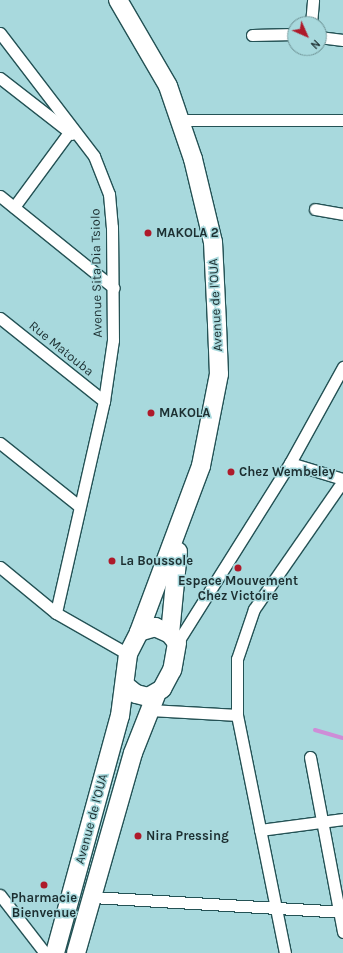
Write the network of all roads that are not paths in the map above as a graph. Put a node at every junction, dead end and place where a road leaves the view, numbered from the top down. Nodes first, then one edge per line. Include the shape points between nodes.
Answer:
1 (118, 0) edge
2 (313, 0) edge
3 (312, 16) edge
4 (0, 33) edge
5 (287, 34) edge
6 (252, 35) dead end
7 (327, 38) edge
8 (343, 40) edge
9 (0, 78) edge
10 (182, 120) junction
11 (343, 120) edge
12 (70, 132) junction
13 (94, 156) junction
14 (0, 196) edge
15 (14, 207) junction
16 (315, 209) dead end
17 (343, 214) edge
18 (114, 288) junction
19 (0, 318) edge
20 (343, 367) edge
21 (104, 401) junction
22 (0, 443) edge
23 (290, 463) junction
24 (343, 480) edge
25 (79, 506) junction
26 (180, 529) junction
27 (0, 567) edge
28 (56, 613) junction
29 (139, 632) junction
30 (174, 638) junction
31 (128, 654) junction
32 (125, 685) junction
33 (153, 703) junction
34 (237, 715) junction
35 (310, 757) dead end
36 (343, 819) edge
37 (323, 820) junction
38 (260, 830) junction
39 (0, 895) edge
40 (92, 897) junction
41 (276, 908) junction
42 (341, 912) edge
43 (343, 932) edge
44 (45, 953) edge
45 (55, 953) edge
46 (76, 953) edge
47 (285, 953) edge

1 - 10 main road, Avenue de l'OUA via 156,62
2 - 3 street
4 - 13 street, Avenue Sita Dia Tsiolo
5 - 6 street
7 - 8 street
9 - 12 street
10 - 11 street
10 - 26 main road, Avenue de l'OUA via 213,242 219,374 203,459
12 - 13 street
12 - 15 street
13 - 18 street, Avenue Sita Dia Tsiolo via 109,194
14 - 15 street
15 - 18 street
16 - 17 street
18 - 21 street, Avenue Sita Dia Tsiolo via 113,340
19 - 21 street, Rue Matouba
20 - 23 street
21 - 25 street, Avenue Sita Dia Tsiolo
22 - 25 street
23 - 24 street
23 - 30 street
24 - 34 street via 246,624 237,659
25 - 28 street, Avenue Sita Dia Tsiolo
26 - 29 main road, Avenue de l'OUA
26 - 30 main road, Avenue de l'OUA
27 - 28 street
28 - 31 street
29 - 30 main road via 155,627
29 - 31 main road, Avenue de l'OUA
30 - 33 main road, Avenue de l'OUA via 172,670
31 - 32 main road, Avenue de l'OUA
32 - 33 main road
32 - 45 main road, Avenue de l'OUA via 115,739
33 - 34 street
33 - 40 main road, Avenue de l'OUA via 133,753
34 - 38 street
35 - 37 street
36 - 37 street
37 - 38 street
37 - 42 street
38 - 41 street
39 - 44 street
40 - 41 street
40 - 46 main road, Avenue de l'OUA
41 - 42 street
41 - 47 street
42 - 43 street

